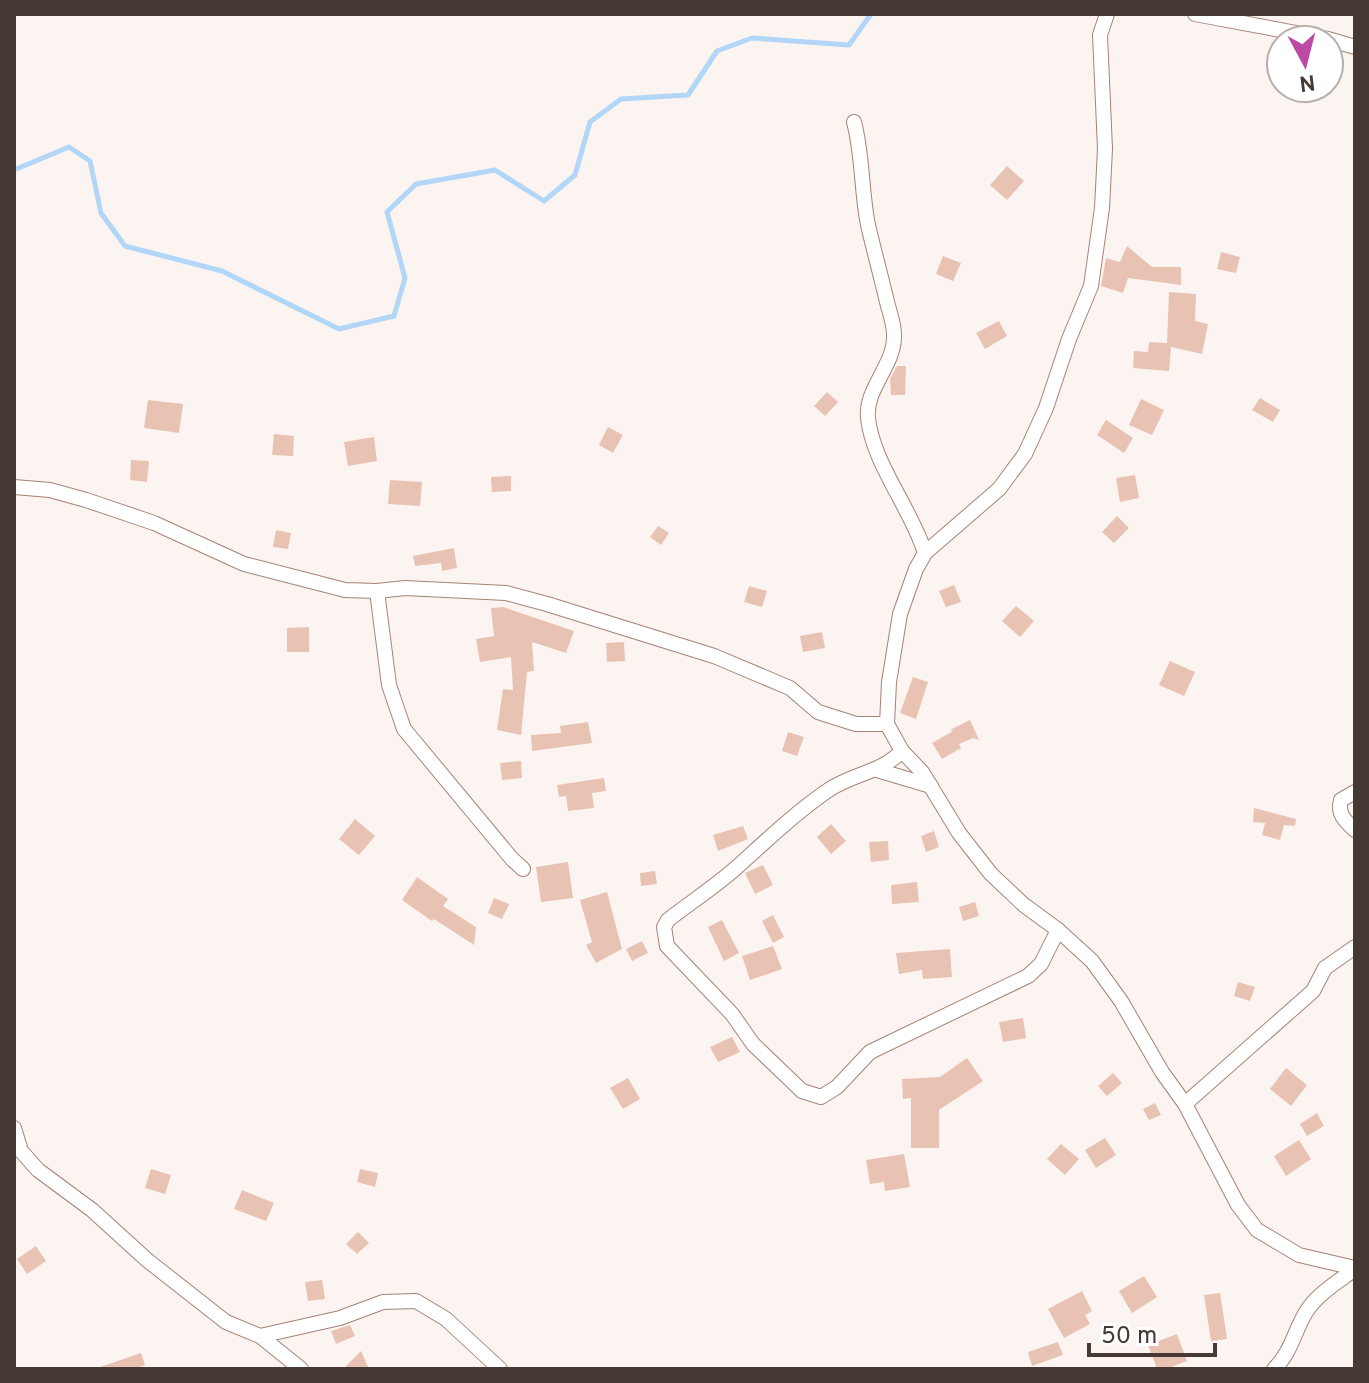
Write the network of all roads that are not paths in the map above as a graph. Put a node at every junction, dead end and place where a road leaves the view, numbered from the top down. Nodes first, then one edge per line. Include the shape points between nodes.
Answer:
1 (1107, 14) edge
2 (1195, 14) edge
3 (1355, 47) edge
4 (854, 122) dead end
5 (14, 487) edge
6 (925, 553) junction
7 (377, 591) junction
8 (887, 724) junction
9 (902, 751) junction
10 (877, 770) junction
11 (931, 786) junction
12 (1355, 792) edge
13 (1355, 830) edge
14 (523, 869) dead end
15 (1058, 930) junction
16 (1355, 947) edge
17 (1185, 1104) junction
18 (14, 1128) edge
19 (1355, 1268) edge
20 (260, 1336) junction
21 (301, 1369) edge
22 (500, 1369) edge
23 (1274, 1369) edge

1 - 6 street via 1099,55 1105,149 1102,208 1091,286 1025,454 999,489
2 - 3 street
4 - 6 street via 868,224 895,334 893,353 867,414 881,460
5 - 7 street via 86,500 271,572 345,590
6 - 8 street via 900,614
7 - 8 street via 506,593 714,656 790,688 818,712 856,724
7 - 14 street via 389,685 404,729
8 - 9 street
9 - 10 street
9 - 11 street
10 - 11 street
10 - 15 street via 843,780 817,798 664,927 667,946 802,1091 821,1097 870,1052 1028,976 1041,964
11 - 15 street via 991,874
12 - 13 street via 1339,807
15 - 17 street via 1092,961
16 - 17 street via 1325,968 1313,991
17 - 19 street via 1238,1205 1257,1230 1299,1255
18 - 20 street via 21,1151 38,1170 226,1322
19 - 23 street via 1307,1310 1286,1358
20 - 21 street
20 - 22 street via 383,1302 416,1301 446,1319

